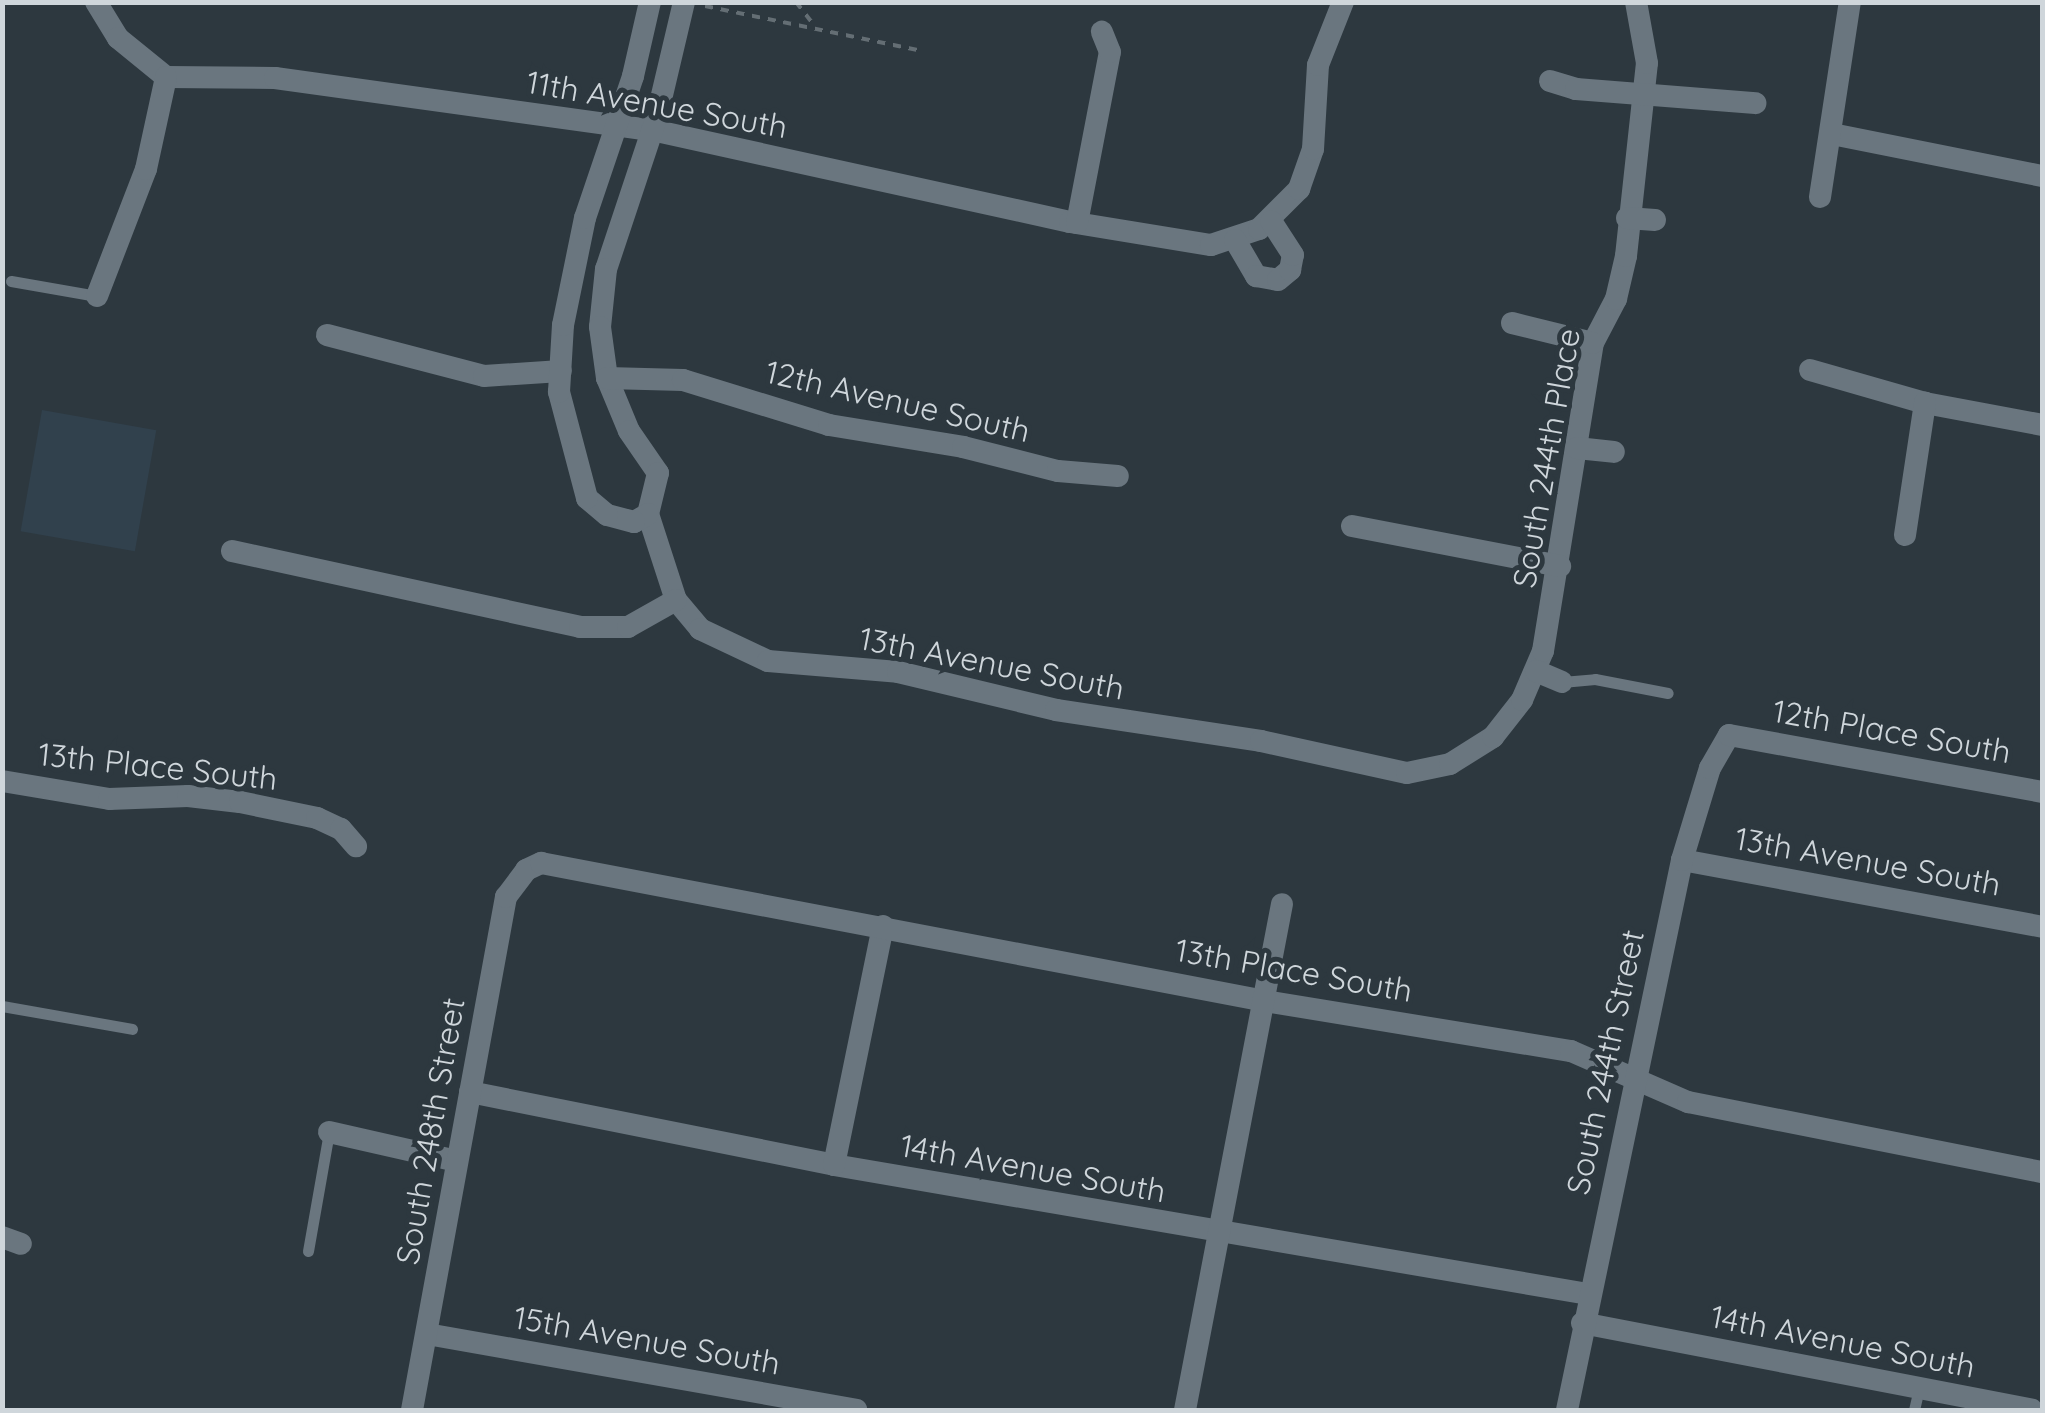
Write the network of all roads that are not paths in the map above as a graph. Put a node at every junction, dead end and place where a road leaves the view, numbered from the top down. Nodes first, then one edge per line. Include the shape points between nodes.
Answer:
1 (96, 2) edge
2 (650, 2) edge
3 (1343, 2) edge
4 (1636, 2) edge
5 (1850, 2) edge
6 (692, 4) edge
7 (1102, 32) dead end
8 (166, 76) junction
9 (1550, 81) dead end
10 (1644, 92) junction
11 (1755, 103) dead end
12 (616, 126) junction
13 (652, 130) junction
14 (1832, 134) junction
15 (2042, 176) edge
16 (1820, 198) dead end
17 (1627, 218) junction
18 (1271, 220) junction
19 (1655, 220) dead end
20 (1077, 224) junction
21 (1242, 237) junction
22 (11, 281) dead end
23 (97, 296) joint
24 (1512, 323) dead end
25 (327, 335) dead end
26 (1593, 343) junction
27 (1810, 370) dead end
28 (561, 371) junction
29 (607, 378) junction
30 (1924, 402) junction
31 (2042, 425) edge
32 (1577, 448) junction
33 (1614, 452) dead end
34 (1118, 476) dead end
35 (648, 514) junction
36 (1352, 526) dead end
37 (1905, 535) dead end
38 (232, 550) dead end
39 (1560, 566) junction
40 (676, 600) junction
41 (1536, 671) junction
42 (1562, 682) joint
43 (1668, 693) dead end
44 (1729, 734) joint
45 (1414, 773) joint
46 (2, 782) edge
47 (2042, 792) edge
48 (356, 846) dead end
49 (1682, 860) junction
50 (526, 870) joint
51 (1282, 904) dead end
52 (884, 926) junction
53 (2042, 927) edge
54 (1265, 1001) junction
55 (2, 1006) edge
56 (132, 1029) dead end
57 (1632, 1079) junction
58 (470, 1092) junction
59 (329, 1132) joint
60 (457, 1161) junction
61 (834, 1165) junction
62 (2042, 1172) edge
63 (1220, 1234) junction
64 (308, 1251) dead end
65 (1588, 1294) junction
66 (1582, 1323) junction
67 (426, 1334) junction
68 (1916, 1400) edge
69 (412, 1410) edge
70 (856, 1410) edge
71 (1185, 1410) edge
72 (1567, 1410) edge
73 (2032, 1410) edge

1 - 8 street via 118,38
2 - 12 street
3 - 18 street via 1318,66 1308,170
4 - 10 street, South 244th Place via 1646,49
5 - 14 street
6 - 13 street
7 - 20 street via 1110,52
8 - 12 street, 11th Avenue South via 275,78
8 - 23 street via 146,168
9 - 10 street
10 - 11 street
10 - 17 street, South 244th Place
12 - 13 street, 11th Avenue South
12 - 28 street via 582,236
13 - 20 street, 11th Avenue South
13 - 29 street via 606,269 600,327
14 - 15 street
14 - 16 street
17 - 19 street
17 - 26 street, South 244th Place via 1616,299
18 - 21 street
18 - 21 street via 1293,256 1284,276 1256,276
20 - 21 street, 11th Avenue South via 1187,244
22 - 23 lane
24 - 26 street
25 - 28 street via 484,376
26 - 32 street, South 244th Place
27 - 30 street
28 - 35 street via 566,436 587,498 607,515 634,522
29 - 34 street, 12th Avenue South via 683,380 829,425 964,447 1058,471
29 - 35 street via 628,431 658,473
30 - 31 street
30 - 37 street
32 - 33 street
32 - 39 street, South 244th Place
35 - 40 street
36 - 39 street
38 - 40 street via 580,627 628,627
39 - 41 street, South 244th Place
40 - 45 street, 13th Avenue South via 724,646 768,661 898,672 1056,710
41 - 42 street
41 - 45 street, South 244th Place via 1493,737 1450,764
42 - 43 lane via 1595,679
44 - 47 street, 12th Place South
44 - 49 street, South 244th Street via 1710,768
46 - 48 street, 13th Place South via 109,800 188,796 240,802 318,818 342,829
49 - 53 street, 13th Avenue South
49 - 57 street, South 244th Street
50 - 52 street, 13th Place South via 550,862
50 - 58 street, South 248th Street via 506,897
51 - 54 street
52 - 54 street, 13th Place South
52 - 61 street
54 - 57 street, 13th Place South via 1570,1052
54 - 63 street
55 - 56 lane
57 - 62 street, 13th Place South via 1688,1102
57 - 65 street, South 244th Street
58 - 60 street, South 248th Street
58 - 61 street, 14th Avenue South
59 - 60 street
59 - 64 lane
60 - 67 street, South 248th Street
61 - 63 street, 14th Avenue South
63 - 65 street, 14th Avenue South
63 - 71 street
65 - 66 street, South 244th Street
66 - 68 street, 14th Avenue South
66 - 72 street, South 244th Street
67 - 69 street, South 248th Street
67 - 70 street, 15th Avenue South
68 - 73 street, 14th Avenue South

